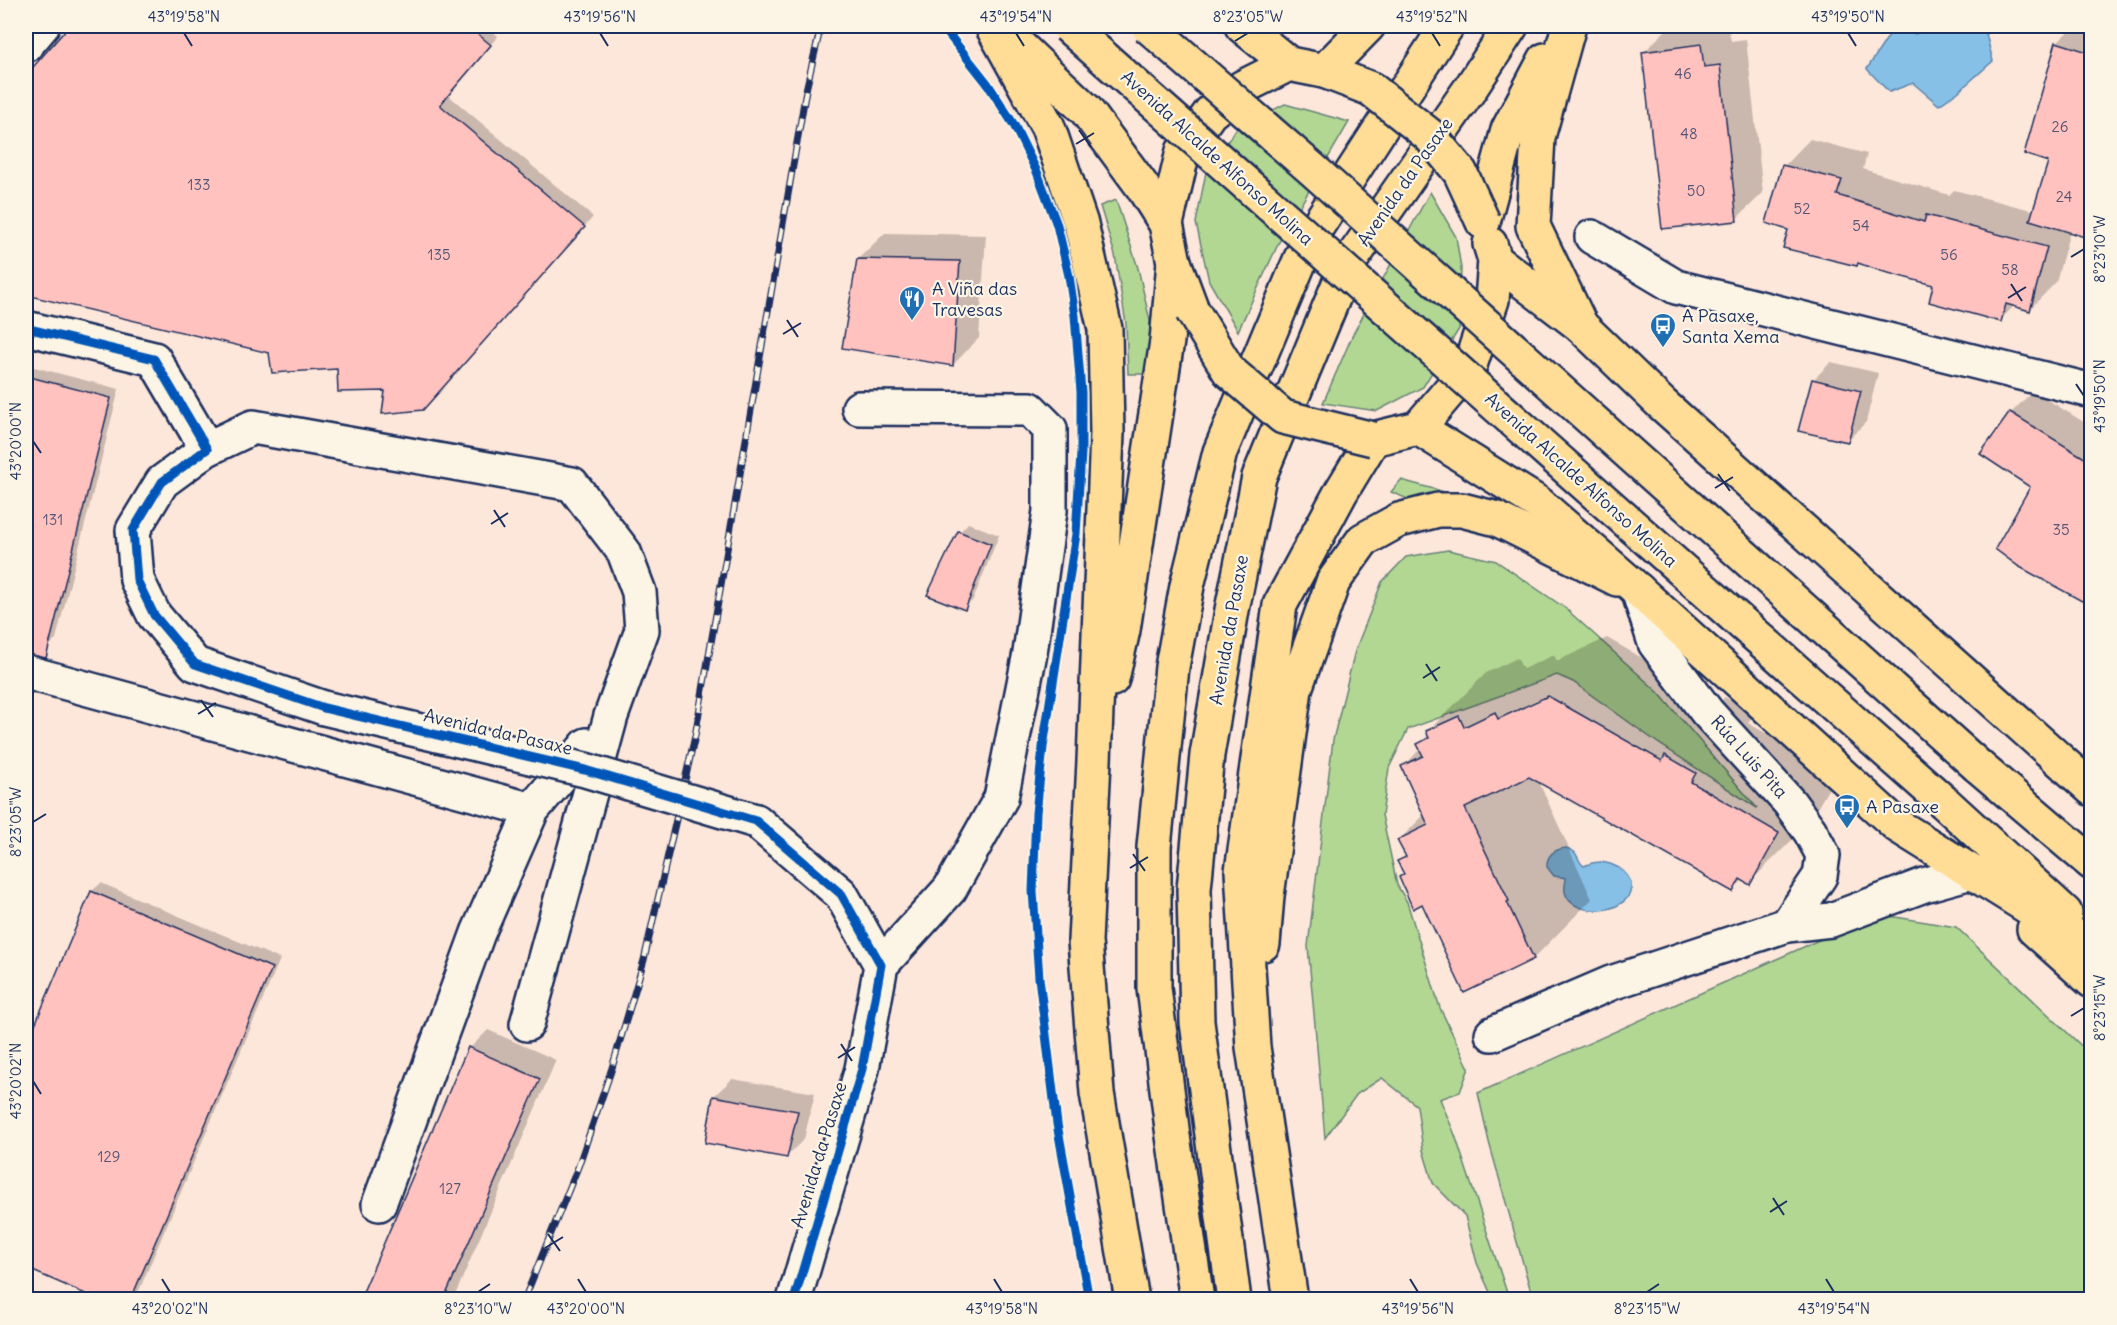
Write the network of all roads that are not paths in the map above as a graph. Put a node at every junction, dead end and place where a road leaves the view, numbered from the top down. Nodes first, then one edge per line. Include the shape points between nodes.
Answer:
1 (42, 26) edge
2 (992, 26) edge
3 (998, 26) edge
4 (1068, 26) edge
5 (1148, 26) edge
6 (1242, 26) edge
7 (1368, 26) edge
8 (1447, 26) edge
9 (1511, 26) edge
10 (1563, 26) edge
11 (1569, 26) edge
12 (26, 45) edge
13 (1288, 64) junction
14 (1324, 71) junction
15 (1483, 222) junction
16 (1166, 224) junction
17 (1592, 237) dead end
18 (1495, 260) junction
19 (1174, 262) junction
20 (1581, 326) junction
21 (26, 328) edge
22 (2091, 391) edge
23 (859, 408) dead end
24 (1418, 428) junction
25 (1373, 439) junction
26 (207, 449) junction
27 (1638, 590) junction
28 (1907, 625) junction
29 (26, 672) edge
30 (611, 717) junction
31 (1094, 761) junction
32 (2091, 789) edge
33 (2091, 807) edge
34 (532, 810) junction
35 (2091, 863) edge
36 (1971, 872) junction
37 (1787, 925) junction
38 (2091, 937) edge
39 (2091, 947) edge
40 (880, 965) junction
41 (2091, 981) edge
42 (527, 1024) dead end
43 (1492, 1034) dead end
44 (1253, 1047) junction
45 (379, 1204) dead end
46 (1131, 1296) edge
47 (794, 1299) edge
48 (1197, 1299) edge
49 (1234, 1299) edge
50 (1291, 1299) edge

1 - 12 street
2 - 31 main road via 1048,127 1081,224 1105,329 1107,433
3 - 16 main road via 1086,110
4 - 38 main road, Avenida Alcalde Alfonso Molina, bridge
5 - 35 main road, bridge
6 - 13 main road
7 - 14 main road
8 - 48 main road via 1309,239 1220,452 1187,586 1172,667 1154,847 1154,988
9 - 49 main road, Avenida da Pasaxe via 1346,267 1259,477 1207,755 1194,889 1197,1023
10 - 15 main road via 1508,130
11 - 20 main road via 1538,138 1533,226
13 - 14 main road
13 - 16 main road via 1243,87 1210,113 1183,152
14 - 15 main road, bridge via 1371,89 1429,135 1460,172
15 - 18 main road
16 - 19 main road
17 - 22 street via 1676,287
18 - 20 main road
18 - 24 main road via 1492,300 1469,368
19 - 25 main road, bridge via 1192,310 1229,371 1283,417
19 - 31 main road via 1167,341 1123,630
20 - 28 main road
21 - 26 street via 154,359
23 - 40 street via 1030,409 1050,429 1050,511 1030,653 1002,798 950,889
24 - 25 main road
24 - 27 main road via 1538,503
25 - 44 main road via 1280,605 1242,871
26 - 30 street, Avenida da Pasaxe via 253,427 572,484 624,552 639,592 642,630
26 - 40 street, Avenida da Pasaxe, bridge via 162,482 133,530 137,580 154,615 195,664 324,708 585,770 756,821 841,894
27 - 36 main road via 1898,826
27 - 37 street, Rúa Luis Pita via 1655,643 1707,711 1789,802 1822,855 1820,876
27 - 44 main road via 1497,519 1462,510 1438,510 1399,520 1363,540 1333,582 1295,689 1267,896
28 - 32 main road
28 - 33 main road
29 - 34 street
30 - 34 street
30 - 42 street, Avenida da Pasaxe
31 - 46 main road via 1085,941 1097,1093
34 - 45 street via 478,933
36 - 37 street via 1831,920
36 - 39 main road
36 - 41 main road
37 - 43 street via 1611,983
40 - 47 street, Avenida da Pasaxe via 862,1069
44 - 50 main road

